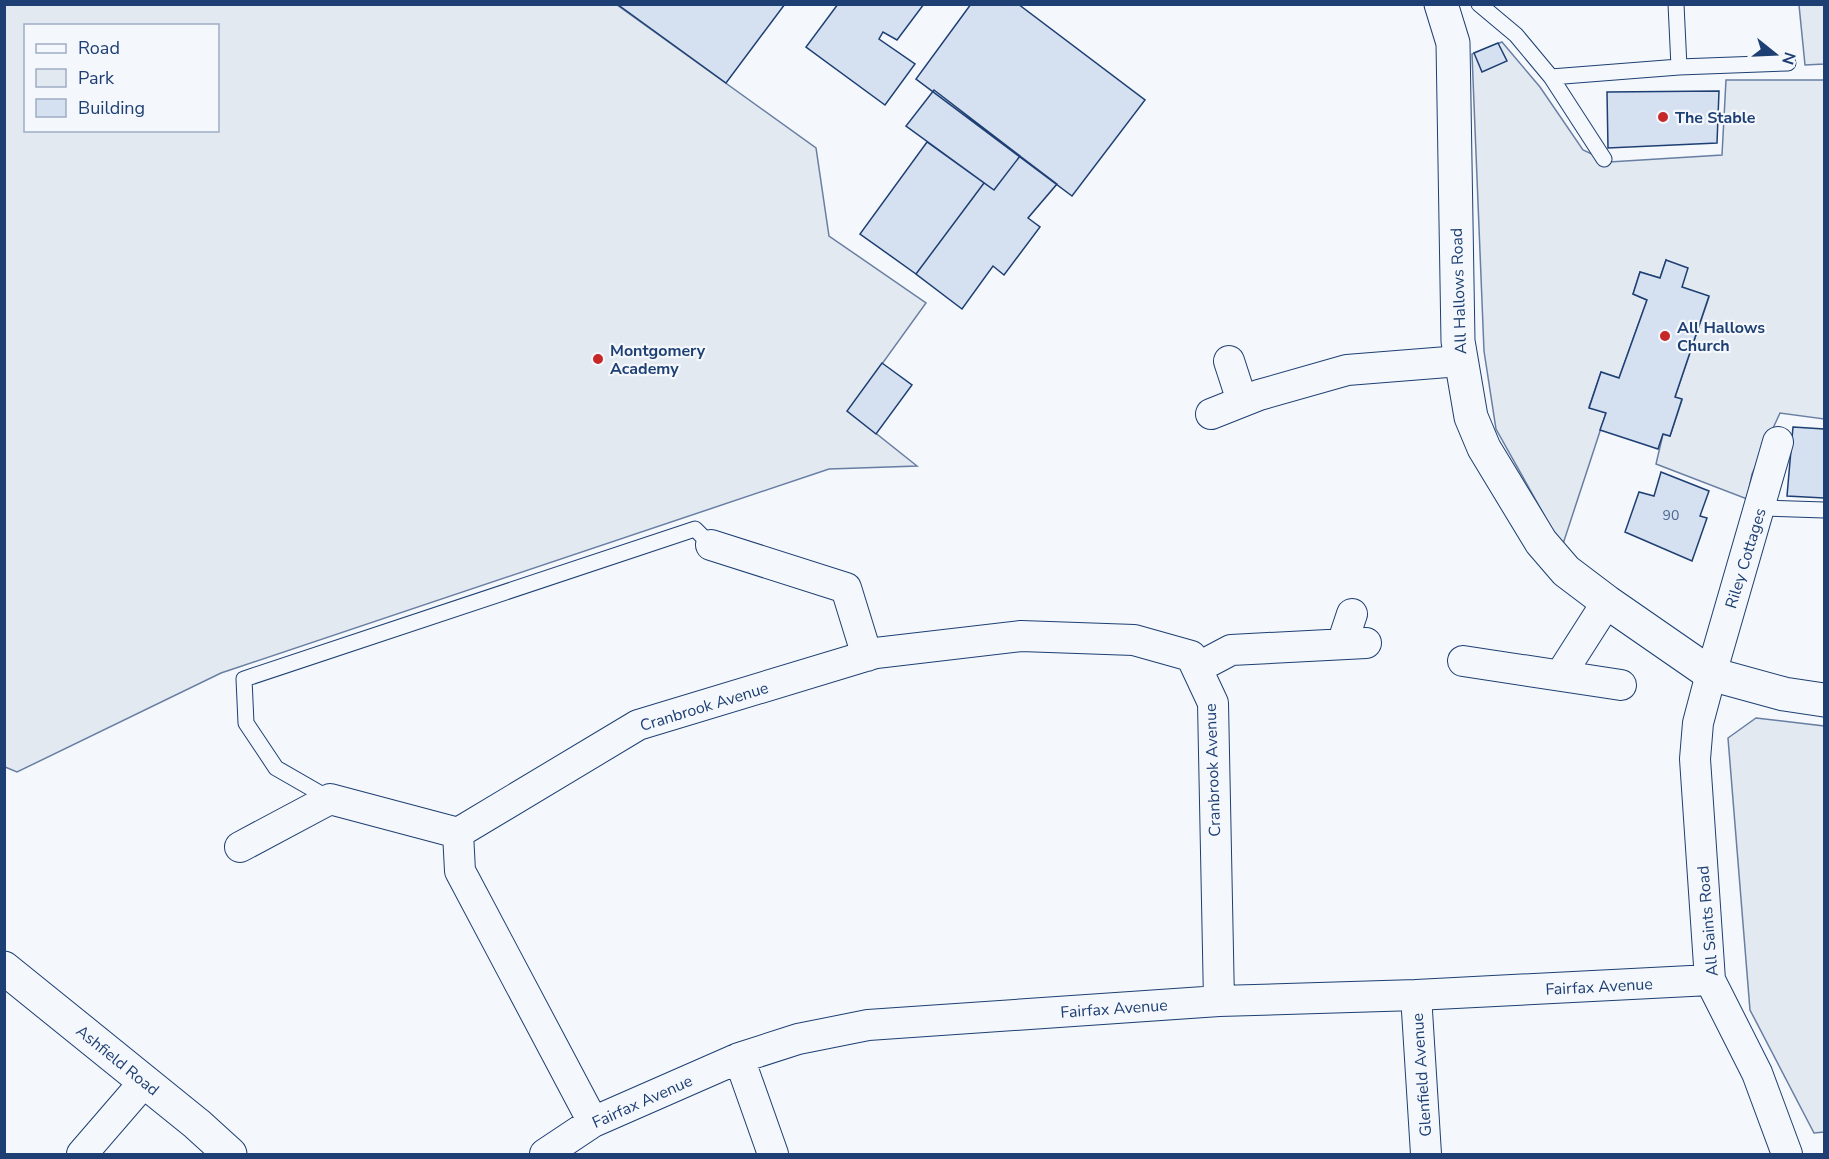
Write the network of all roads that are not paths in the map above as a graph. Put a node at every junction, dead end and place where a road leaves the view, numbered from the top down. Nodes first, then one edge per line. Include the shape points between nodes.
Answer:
1 (1442, 4) edge
2 (1479, 4) edge
3 (1676, 4) edge
4 (1788, 63) dead end
5 (1679, 67) junction
6 (1551, 77) junction
7 (1604, 159) dead end
8 (1229, 361) dead end
9 (1460, 361) junction
10 (1242, 401) junction
11 (1211, 414) dead end
12 (1778, 442) dead end
13 (1761, 508) junction
14 (1824, 510) edge
15 (711, 545) joint
16 (1607, 602) junction
17 (1352, 614) dead end
18 (867, 656) junction
19 (1463, 661) dead end
20 (1197, 668) junction
21 (1561, 674) junction
22 (1711, 674) junction
23 (1621, 685) dead end
24 (1824, 700) edge
25 (330, 799) junction
26 (458, 833) junction
27 (240, 847) dead end
28 (4, 968) edge
29 (1710, 980) junction
30 (1416, 994) junction
31 (1219, 1001) junction
32 (739, 1058) junction
33 (145, 1081) junction
34 (593, 1122) junction
35 (82, 1155) edge
36 (230, 1155) edge
37 (545, 1155) edge
38 (773, 1155) edge
39 (1426, 1155) edge
40 (1787, 1155) edge

1 - 9 street, All Hallows Road via 1453,43
2 - 6 lane via 1516,35
3 - 5 lane
4 - 5 lane
5 - 6 lane
6 - 7 lane
8 - 10 street
9 - 10 street via 1347,370
9 - 16 street, All Hallows Road via 1471,417 1484,448 1528,523 1566,571
10 - 11 street
12 - 13 street, Riley Cottages
13 - 14 lane
13 - 22 street, Riley Cottages
15 - 18 street via 846,588
15 - 25 lane via 694,529 244,679 246,723 276,768
16 - 21 street
16 - 22 street, All Hallows Road
17 - 20 street via 1354,643 1231,650
18 - 20 street, Cranbrook Avenue via 1022,636 1134,640 1191,656
18 - 26 street, Cranbrook Avenue via 638,725
19 - 21 street
20 - 31 street, Cranbrook Avenue via 1213,703
21 - 23 street
22 - 24 street, All Hallows Road via 1784,694
22 - 29 street, All Saints Road via 1698,723 1695,759
25 - 26 street
25 - 27 street
26 - 34 street via 460,871
28 - 33 street, Ashfield Road
29 - 30 street, Fairfax Avenue
29 - 40 street, All Saints Road via 1757,1073
30 - 31 street, Fairfax Avenue
30 - 39 street, Glenfield Avenue
31 - 32 street, Fairfax Avenue via 868,1025 798,1039
32 - 34 street, Fairfax Avenue
32 - 38 street
33 - 35 street
33 - 36 street, Ashfield Road
34 - 37 street, Fairfax Avenue

